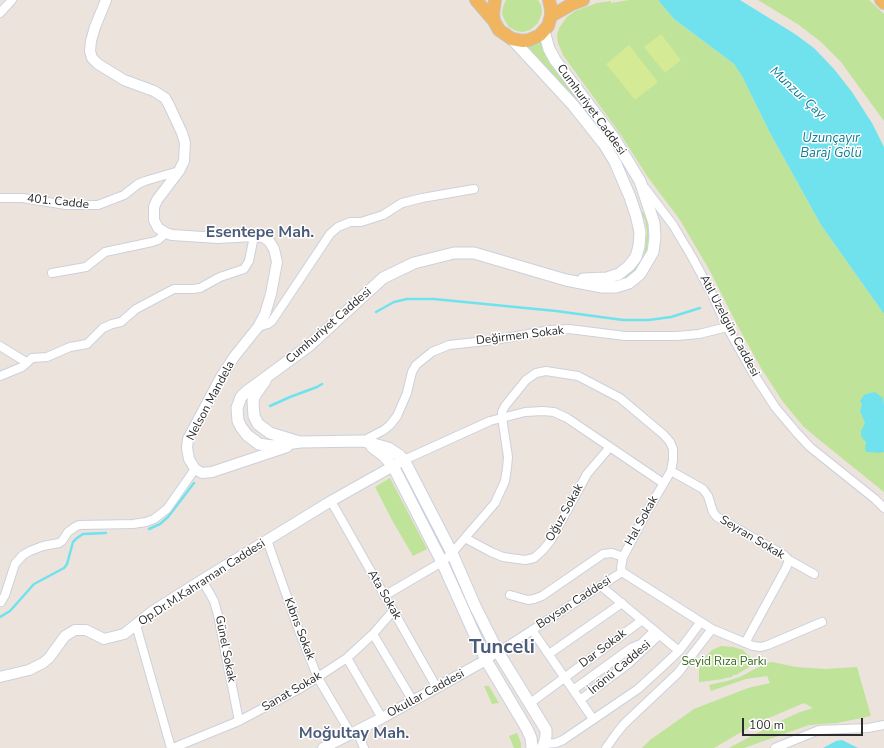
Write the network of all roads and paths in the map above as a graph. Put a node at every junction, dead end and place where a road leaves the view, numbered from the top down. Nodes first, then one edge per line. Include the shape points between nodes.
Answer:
1 (12, 0) edge
2 (106, 0) edge
3 (476, 0) edge
4 (495, 0) edge
5 (549, 0) edge
6 (583, 0) edge
7 (881, 0) edge
8 (884, 3) edge
9 (0, 13) edge
10 (551, 16) junction
11 (494, 21) junction
12 (544, 31) junction
13 (512, 39) junction
14 (179, 171) junction
15 (640, 181) junction
16 (474, 189) dead end
17 (0, 198) edge
18 (166, 233) junction
19 (254, 236) junction
20 (52, 273) dead end
21 (566, 280) junction
22 (258, 327) junction
23 (727, 327) junction
24 (0, 346) edge
25 (26, 362) junction
26 (0, 376) edge
27 (268, 376) junction
28 (502, 417) junction
29 (363, 441) junction
30 (300, 442) junction
31 (610, 447) junction
32 (404, 460) junction
33 (393, 466) junction
34 (195, 470) junction
35 (671, 471) junction
36 (663, 483) junction
37 (331, 501) junction
38 (884, 508) edge
39 (465, 538) junction
40 (267, 540) junction
41 (452, 553) junction
42 (623, 557) junction
43 (789, 560) junction
44 (442, 562) junction
45 (622, 572) junction
46 (814, 574) dead end
47 (202, 580) junction
48 (601, 586) junction
49 (510, 595) dead end
50 (384, 596) junction
51 (1, 602) dead end
52 (622, 604) junction
53 (393, 611) junction
54 (641, 621) junction
55 (822, 622) dead end
56 (700, 623) junction
57 (136, 625) junction
58 (712, 629) junction
59 (532, 630) junction
60 (656, 633) junction
61 (373, 634) junction
62 (745, 643) junction
63 (679, 651) junction
64 (498, 652) junction
65 (548, 654) junction
66 (347, 658) junction
67 (486, 660) junction
68 (0, 677) edge
69 (318, 678) junction
70 (565, 678) junction
71 (437, 688) junction
72 (573, 690) junction
73 (580, 700) junction
74 (413, 701) junction
75 (529, 704) junction
76 (382, 718) junction
77 (593, 719) junction
78 (239, 721) junction
79 (884, 725) edge
80 (354, 733) junction
81 (543, 746) edge
82 (172, 748) edge
83 (323, 748) edge
84 (364, 748) edge
85 (532, 748) edge
86 (606, 748) edge
87 (775, 748) edge

1 - 9 street
2 - 14 street via 91,41 92,58 124,80 154,91 164,98 186,143 184,161
3 - 11 main road
4 - 11 main road
5 - 10 main road
6 - 10 main road
7 - 8 main road
10 - 12 main road
11 - 13 main road via 499,30
12 - 13 main road via 529,40
12 - 15 main road, Cumhuriyet Caddesi via 555,60 614,138
13 - 21 main road via 573,105 604,144 630,197 640,232 636,257 619,274 607,278
14 - 17 street, 401. Cadde via 145,181 124,195 98,205 66,205 23,198
14 - 18 street via 154,207 154,220 158,228
15 - 21 main road, Cumhuriyet Caddesi via 654,223 655,237 653,252 640,274 629,283 616,287
15 - 23 street, Atıl Uzelgün Caddesi via 673,225 711,292
16 - 22 street via 402,203 383,214 338,227 327,239 272,321
18 - 19 street, Nelson Mandela via 172,236 218,238
18 - 20 street via 152,242 105,252 86,267
19 - 22 street, Nelson Mandela via 269,241 277,262 271,294
19 - 25 street via 249,261 244,269 194,290 174,289 136,308 121,322 103,328 87,344 70,346 50,356 32,358
21 - 27 main road, Cumhuriyet Caddesi via 474,253 454,253 414,263 383,278 310,345
22 - 34 street, Nelson Mandela via 221,377 188,439 189,459
23 - 29 street, Değirmen Sokak via 677,336 625,336 569,329 449,345 432,352 416,365 397,416 384,430
23 - 38 street, Atıl Uzelgün Caddesi via 768,396 796,432 810,447
24 - 25 street
25 - 26 street via 22,367
27 - 30 main road via 255,395 254,416 258,424 270,433
27 - 30 main road, Cumhuriyet Caddesi via 241,397 237,408 241,427 252,440 266,446
28 - 31 street via 525,412 554,412
28 - 32 street
28 - 35 street via 505,406 526,380 536,373 546,371 578,376 620,398 664,435 673,449
28 - 39 street via 508,457 505,481 495,503
29 - 30 main road, Cumhuriyet Caddesi
29 - 32 main road, Cumhuriyet Caddesi via 388,448
29 - 33 main road via 383,455
30 - 34 street via 212,472 202,473
31 - 36 street
31 - 39 street, Oğuz Sokak via 587,474 551,540 534,558 525,560 504,557
32 - 33 street, Op.Dr.M.Kahraman Caddesi
32 - 41 main road, Cumhuriyet Caddesi
33 - 37 street, Op.Dr.M.Kahraman Caddesi
33 - 44 main road
34 - 51 street via 167,509 154,520 134,524 79,525 68,532 59,543 43,546 23,555 15,564
35 - 36 street, Hal Sokak
35 - 43 street, Seyran Sokak via 703,490 717,517
36 - 42 street, Hal Sokak
37 - 40 street, Op.Dr.M.Kahraman Caddesi
37 - 50 street, Ata Sokak
39 - 41 street
40 - 47 street, Op.Dr.M.Kahraman Caddesi
40 - 69 street, Kıbrıs Sokak
41 - 44 street
41 - 64 main road, Cumhuriyet Caddesi
42 - 45 street, Hal Sokak
42 - 49 street via 612,553 603,554 534,599
43 - 46 street
43 - 62 street, Seyran Sokak
44 - 50 street
44 - 67 main road
45 - 48 street, Boysan Caddesi
45 - 56 street
47 - 57 street, Op.Dr.M.Kahraman Caddesi
47 - 78 street, Günel Sokak via 218,614
48 - 52 street, İnönü Caddesi
48 - 59 street, Boysan Caddesi
50 - 53 street, Ata Sokak
52 - 54 street, İnönü Caddesi
52 - 65 street
53 - 61 street, Sanat Sokak
53 - 71 street, Ata Sokak
54 - 60 street, İnönü Caddesi
54 - 70 street, Dar Sokak
55 - 62 street via 761,647
56 - 58 street
56 - 63 street
57 - 68 street, Op.Dr.M.Kahraman Caddesi via 124,634 104,639 86,630 75,630 65,636 43,663 29,670
57 - 82 street
58 - 62 street
58 - 86 street via 678,673 624,724
59 - 64 street, Boysan Caddesi
59 - 65 street
60 - 63 street, İnönü Caddesi
60 - 72 street, İnönü Caddesi
60 - 73 street, İnönü Caddesi via 628,664
61 - 66 street, Sanat Sokak
61 - 74 street
63 - 77 street via 642,685
64 - 67 street, Boysan Caddesi
64 - 75 main road, Cumhuriyet Caddesi
65 - 70 street
66 - 69 street, Sanat Sokak
66 - 76 street
67 - 71 street, Okullar Caddesi
67 - 85 main road via 527,729
69 - 78 street, Sanat Sokak
69 - 80 street, Kıbrıs Sokak
70 - 72 street
70 - 75 street, Dar Sokak
71 - 74 street, Okullar Caddesi
72 - 73 street
73 - 77 street
74 - 76 street, Okullar Caddesi
75 - 81 main road, Cumhuriyet Caddesi via 546,730
76 - 80 street, Okullar Caddesi
77 - 81 street via 563,740
78 - 82 street, Sanat Sokak
79 - 87 street via 819,730
80 - 83 street, Okullar Caddesi
80 - 84 street, Kıbrıs Sokak

